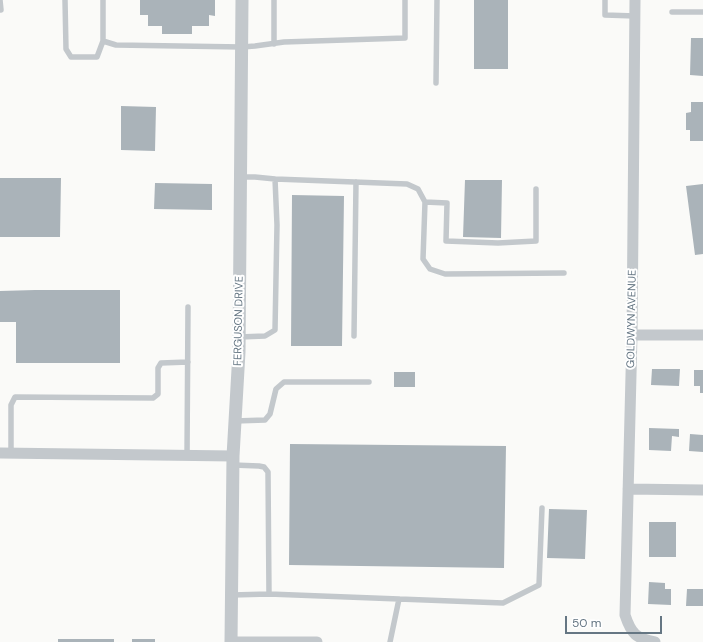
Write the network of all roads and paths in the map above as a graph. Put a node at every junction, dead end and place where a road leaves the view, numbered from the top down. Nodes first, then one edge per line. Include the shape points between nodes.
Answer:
1 (0, 0) edge
2 (65, 0) edge
3 (103, 0) edge
4 (242, 0) edge
5 (274, 0) edge
6 (405, 0) edge
7 (437, 0) edge
8 (605, 0) edge
9 (635, 0) edge
10 (1, 10) edge
11 (672, 12) dead end
12 (703, 12) edge
13 (635, 16) junction
14 (103, 41) junction
15 (274, 44) junction
16 (242, 47) junction
17 (436, 82) dead end
18 (240, 177) junction
19 (275, 179) junction
20 (356, 182) junction
21 (536, 189) dead end
22 (425, 202) junction
23 (564, 273) dead end
24 (188, 307) dead end
25 (632, 335) junction
26 (703, 335) edge
27 (354, 336) dead end
28 (239, 337) junction
29 (188, 362) junction
30 (369, 382) dead end
31 (235, 421) junction
32 (5, 453) edge
33 (187, 456) junction
34 (233, 461) junction
35 (628, 489) junction
36 (703, 490) edge
37 (542, 508) dead end
38 (268, 594) junction
39 (231, 595) junction
40 (399, 599) junction
41 (231, 642) edge
42 (317, 642) edge
43 (390, 642) edge
44 (656, 642) edge

1 - 10 lane
2 - 14 lane via 66,49 71,57 97,58
3 - 14 lane
4 - 16 street, FERGUSON DRIVE
5 - 15 lane
6 - 15 lane via 405,38
7 - 17 lane
8 - 13 lane via 605,16
9 - 13 street, GOLDWYN AVENUE
11 - 12 lane
13 - 25 street, GOLDWYN AVENUE
14 - 16 lane via 116,45
15 - 16 lane
16 - 18 street, FERGUSON DRIVE
18 - 19 lane
18 - 28 street, FERGUSON DRIVE
19 - 20 lane
19 - 28 lane via 275,330 265,336
20 - 22 lane via 407,184 418,189
20 - 27 lane
21 - 22 lane via 536,241 446,241 447,203
22 - 23 lane via 423,259 430,269 445,274
24 - 29 lane
25 - 26 street
25 - 35 street, GOLDWYN AVENUE
28 - 31 street, FERGUSON DRIVE
29 - 32 lane via 161,363 158,368 158,394 153,398 15,397 11,405
29 - 33 lane
30 - 31 lane via 284,382 276,389 270,414 265,420
31 - 34 street, FERGUSON DRIVE
32 - 33 street
33 - 34 street
34 - 38 lane via 264,467 268,472
34 - 39 street, FERGUSON DRIVE
35 - 36 street
35 - 44 street, GOLDWYN AVENUE via 625,615 636,635 644,640
37 - 40 lane via 540,585 503,603
38 - 39 lane
38 - 40 lane
39 - 41 street, FERGUSON DRIVE
40 - 43 lane
41 - 42 street

